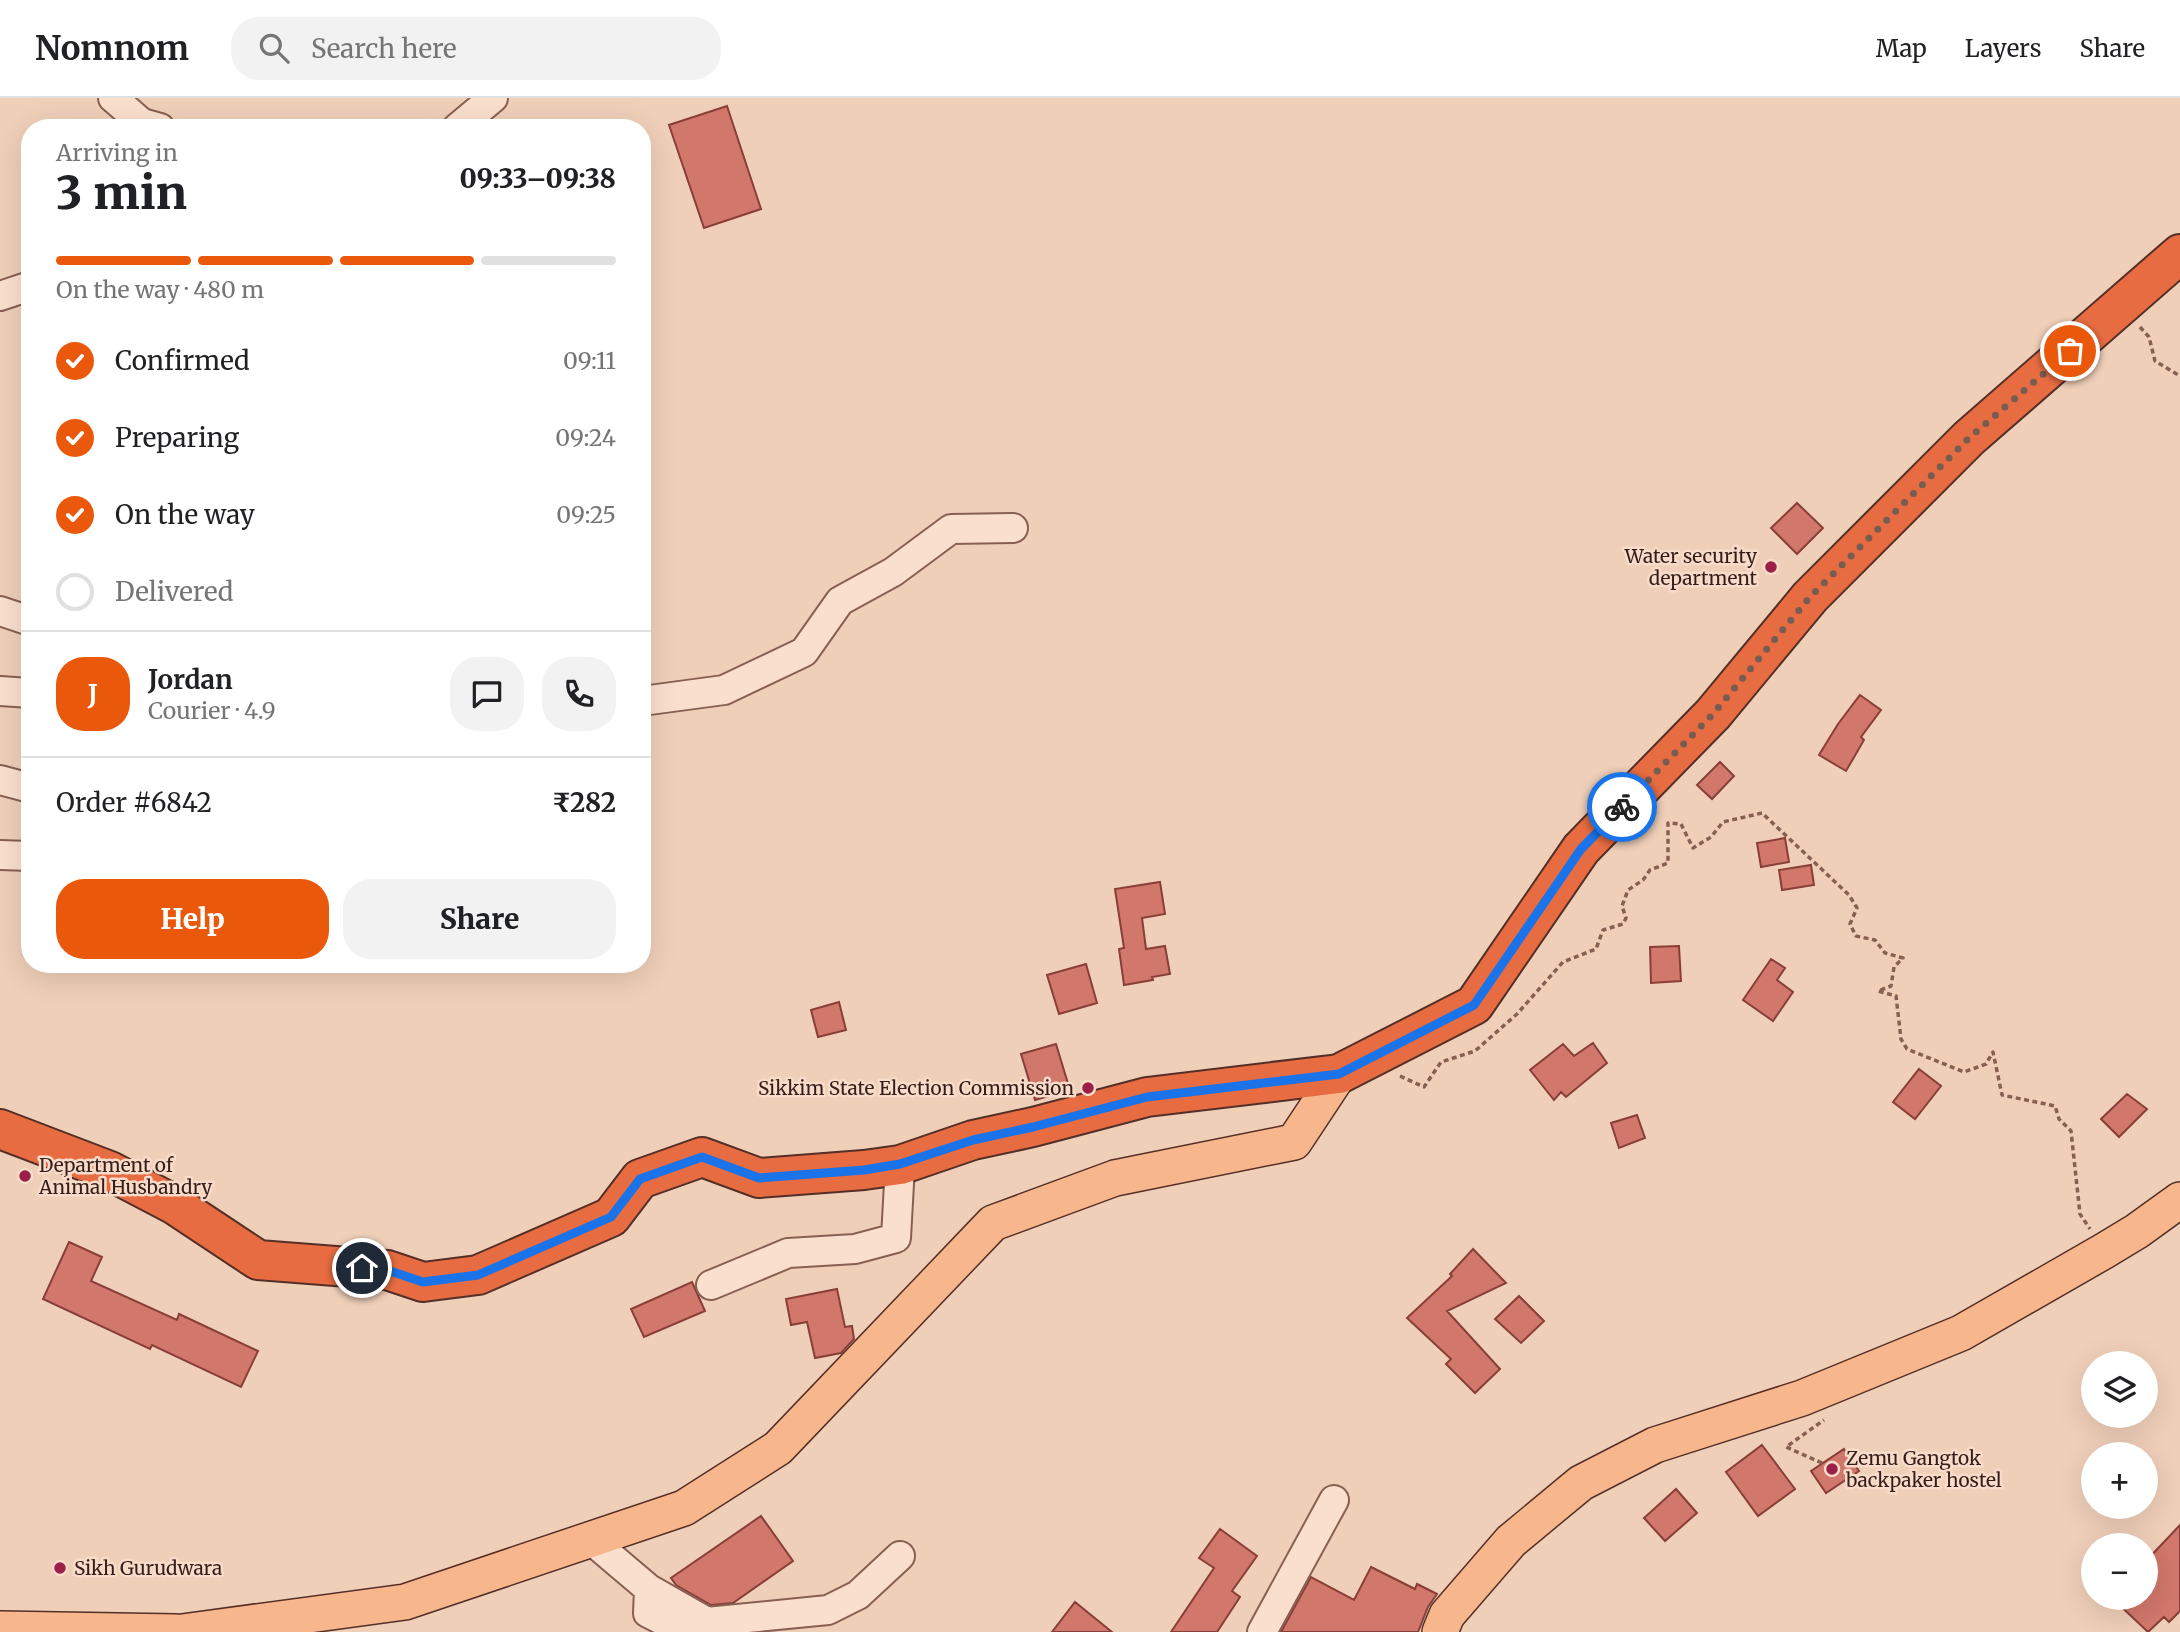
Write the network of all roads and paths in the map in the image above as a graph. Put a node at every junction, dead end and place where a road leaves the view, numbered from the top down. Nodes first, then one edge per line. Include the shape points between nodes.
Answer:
1 (113, 98) edge
2 (493, 98) edge
3 (138, 119) edge
4 (468, 119) edge
5 (2180, 254) edge
6 (21, 289) edge
7 (0, 296) edge
8 (2122, 305) junction
9 (2180, 376) edge
10 (1013, 528) dead end
11 (0, 611) edge
12 (21, 618) edge
13 (0, 691) edge
14 (21, 692) edge
15 (651, 701) edge
16 (0, 780) edge
17 (21, 786) edge
18 (0, 855) edge
19 (21, 856) edge
20 (1392, 1073) dead end
21 (1339, 1074) junction
22 (0, 1129) edge
23 (900, 1164) junction
24 (2180, 1200) edge
25 (2104, 1251) junction
26 (711, 1285) dead end
27 (1827, 1418) dead end
28 (1822, 1463) dead end
29 (1334, 1500) dead end
30 (590, 1539) junction
31 (900, 1556) dead end
32 (649, 1589) junction
33 (305, 1624) edge
34 (0, 1629) edge
35 (176, 1632) edge
36 (182, 1632) edge
37 (698, 1632) edge
38 (1262, 1632) edge
39 (1440, 1632) edge

1 - 3 street
2 - 4 street
5 - 8 highway
6 - 7 street
8 - 9 path via 2149,337 2155,361
8 - 21 highway via 1969,438 1810,597 1713,714 1581,849 1474,1005
10 - 15 street via 951,529 893,572 840,601 804,652 724,690
11 - 12 street
13 - 14 street
16 - 17 street
18 - 19 street
20 - 25 path via 1424,1087 1441,1062 1475,1051 1517,1014 1563,962 1596,949 1603,930 1623,924 1622,906 1628,890 1650,870 1668,863 1668,823 1681,824 1693,848 1723,822 1762,813 1849,895 1857,908 1850,924 1856,936 1875,940 1885,953 1903,958 1894,967 1891,986 1878,991 1896,996 1901,1039 1907,1049 1964,1072 1986,1064 1993,1052 2002,1095 2055,1106 2059,1119 2071,1131 2080,1214
21 - 23 highway via 1147,1097 973,1140
21 - 30 main road via 1294,1142 1115,1178 993,1223 778,1448 684,1508
22 - 23 highway via 110,1171 175,1205 258,1260 387,1270 423,1282 478,1275 611,1217 640,1179 702,1157 759,1178
23 - 26 street via 896,1238 855,1249 788,1252
24 - 25 main road
25 - 39 main road via 1961,1333 1802,1398 1655,1446 1581,1483 1511,1541 1447,1615
27 - 28 path via 1786,1447
29 - 38 street
30 - 32 street
30 - 33 main road via 405,1602
31 - 32 street via 858,1595 828,1610 708,1622
32 - 37 street via 648,1613
33 - 36 main road
34 - 35 main road

